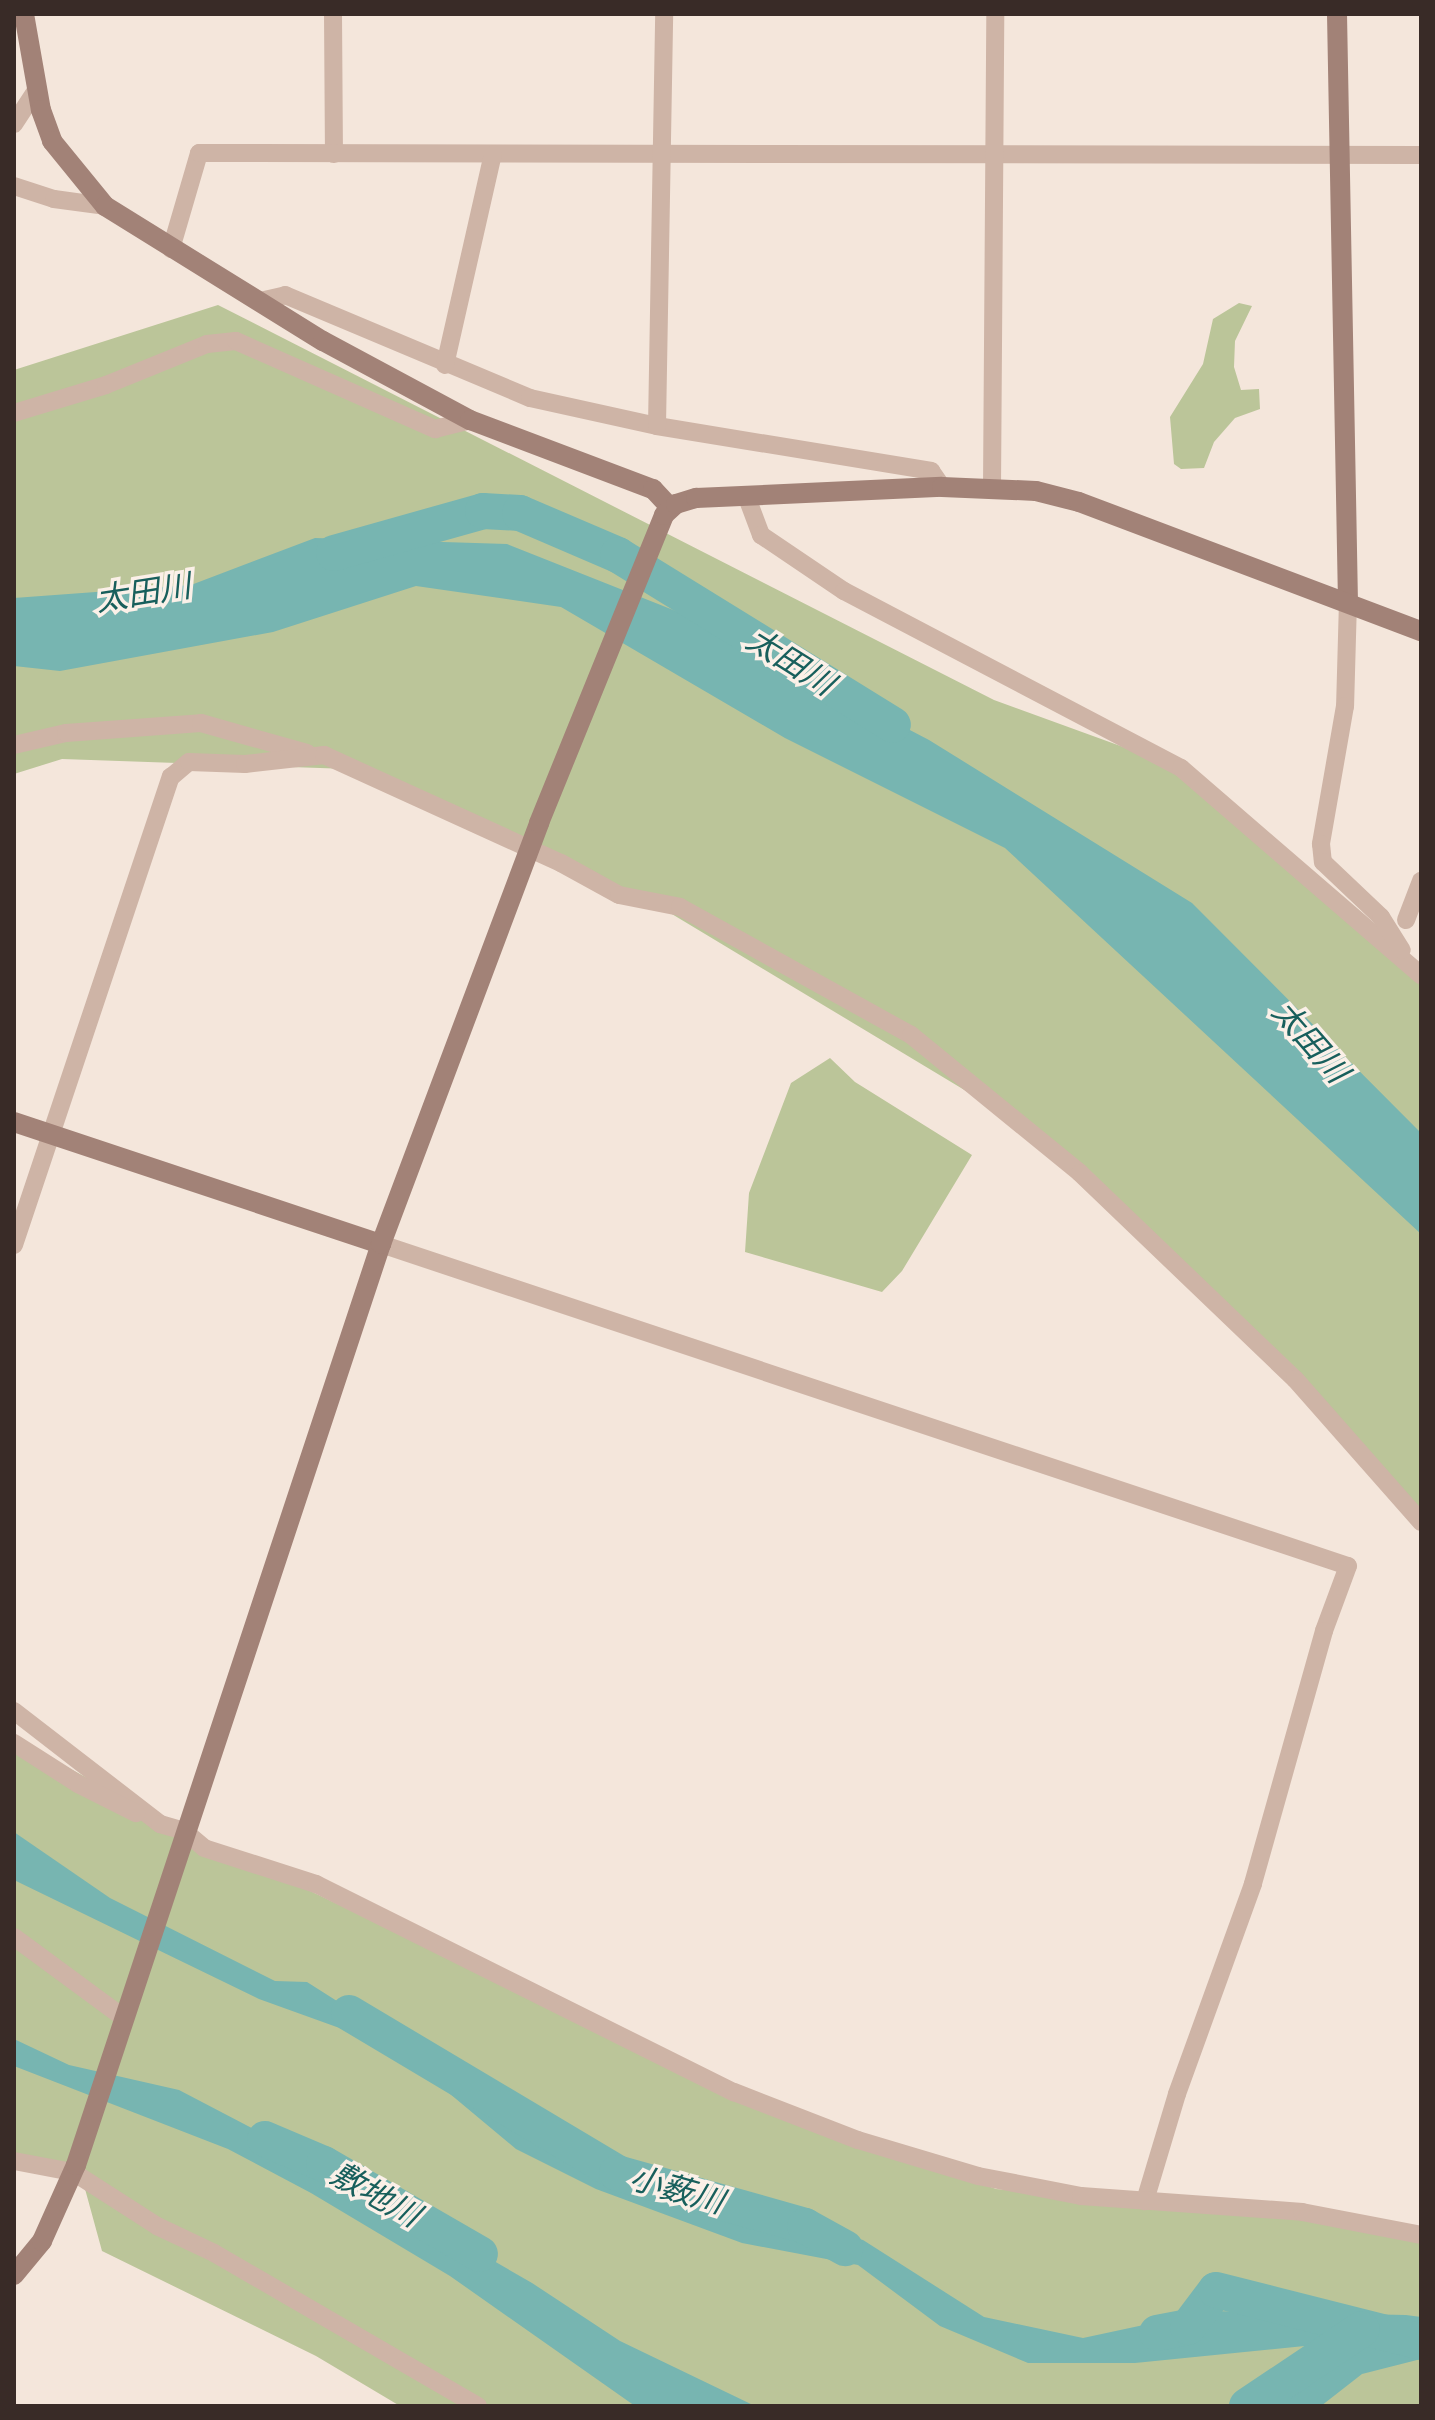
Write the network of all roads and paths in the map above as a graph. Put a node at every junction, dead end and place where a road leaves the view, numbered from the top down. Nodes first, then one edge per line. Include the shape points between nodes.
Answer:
1 (24, 14) edge
2 (333, 14) edge
3 (664, 14) edge
4 (995, 14) edge
5 (1337, 14) edge
6 (37, 89) junction
7 (16, 119) edge
8 (334, 154) junction
9 (493, 154) junction
10 (1338, 154) junction
11 (665, 155) junction
12 (996, 155) junction
13 (1421, 155) edge
14 (14, 186) edge
15 (105, 206) junction
16 (171, 249) junction
17 (260, 301) junction
18 (445, 365) junction
19 (14, 413) edge
20 (470, 420) junction
21 (657, 426) junction
22 (942, 487) junction
23 (992, 488) junction
24 (746, 495) junction
25 (668, 511) junction
26 (1348, 601) junction
27 (1421, 631) edge
28 (14, 745) edge
29 (313, 755) junction
30 (531, 851) junction
31 (1421, 881) edge
32 (1406, 920) dead end
33 (1418, 972) edge
34 (14, 1122) edge
35 (50, 1134) junction
36 (381, 1244) junction
37 (14, 1245) edge
38 (1421, 1522) edge
39 (14, 1711) edge
40 (14, 1743) edge
41 (160, 1824) junction
42 (184, 1831) junction
43 (14, 1937) edge
44 (124, 2019) junction
45 (14, 2161) edge
46 (75, 2169) junction
47 (1145, 2201) junction
48 (1421, 2235) edge
49 (14, 2275) edge
50 (478, 2406) edge

1 - 6 street
2 - 8 street
3 - 11 street
4 - 12 street
5 - 10 street
6 - 7 street
6 - 15 street via 52,141
8 - 9 street
8 - 16 street via 199,153
9 - 11 street
9 - 18 street
10 - 12 street
10 - 13 street
10 - 26 street
11 - 12 street
11 - 21 street
12 - 23 street
14 - 15 street via 54,199
15 - 16 street
16 - 17 street
17 - 18 street via 285,295
17 - 20 street
18 - 21 street via 530,398
19 - 20 street via 106,385 192,349 236,341 435,429
20 - 25 street via 653,489
21 - 22 street via 931,471
22 - 23 street
22 - 24 street
23 - 26 street via 1079,502
24 - 25 street via 696,498
24 - 33 street via 761,535 844,591 1181,768
25 - 30 street
26 - 27 street
26 - 33 street via 1345,706 1321,844 1323,862 1381,917
28 - 29 street via 66,733 201,723
29 - 30 street via 324,755
29 - 35 street via 245,764 189,762 171,777
30 - 36 street
30 - 38 street via 619,895 680,907 911,1035 1080,1173 1295,1379
31 - 32 street
34 - 35 street
35 - 36 street
35 - 37 street
36 - 42 street
36 - 47 street via 1348,1566 1324,1631 1253,1884 1177,2094
39 - 41 street
40 - 41 street via 78,1784
41 - 42 street
42 - 44 street
42 - 47 street via 204,1848 316,1884 734,2092 847,2136 978,2176 1081,2196
43 - 44 street
44 - 46 street
45 - 46 street
46 - 49 street via 42,2241
46 - 50 street via 157,2226 214,2253
47 - 48 street via 1302,2212

